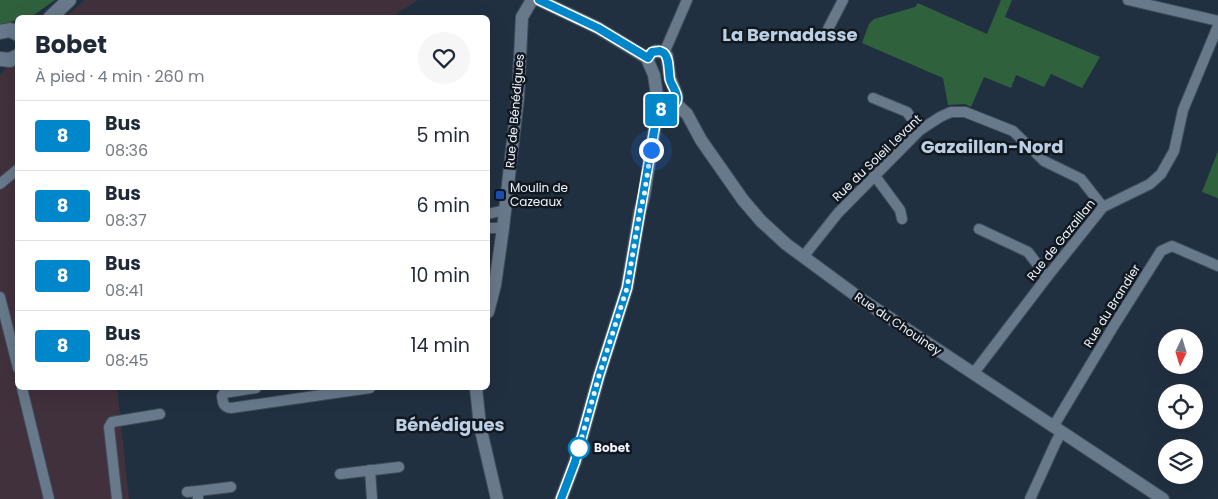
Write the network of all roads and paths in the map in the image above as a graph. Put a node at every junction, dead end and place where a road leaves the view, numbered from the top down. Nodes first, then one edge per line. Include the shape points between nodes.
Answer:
1 (69, 0) edge
2 (532, 0) edge
3 (539, 0) edge
4 (688, 0) edge
5 (843, 0) edge
6 (1128, 0) edge
7 (50, 15) edge
8 (1218, 21) edge
9 (1218, 26) edge
10 (828, 29) dead end
11 (664, 53) junction
12 (648, 58) junction
13 (0, 59) edge
14 (15, 59) edge
15 (874, 98) dead end
16 (676, 104) junction
17 (663, 106) junction
18 (920, 130) junction
19 (15, 171) edge
20 (875, 176) junction
21 (0, 184) edge
22 (1103, 207) junction
23 (505, 210) junction
24 (490, 214) edge
25 (902, 219) dead end
26 (490, 228) edge
27 (503, 228) junction
28 (979, 229) dead end
29 (803, 257) junction
30 (1218, 266) edge
31 (1047, 277) junction
32 (0, 297) edge
33 (490, 305) edge
34 (15, 356) edge
35 (973, 374) junction
36 (23, 390) edge
37 (243, 390) edge
38 (356, 390) edge
39 (476, 390) edge
40 (160, 414) dead end
41 (1057, 430) junction
42 (399, 467) dead end
43 (370, 470) junction
44 (340, 474) dead end
45 (231, 487) dead end
46 (187, 492) dead end
47 (198, 495) edge
48 (50, 499) edge
49 (118, 499) edge
50 (372, 499) edge
51 (496, 499) edge
52 (561, 499) edge
53 (1030, 499) edge
54 (1163, 499) edge

1 - 7 main road
2 - 23 street, Rue de Bénédigues via 522,17 518,97
3 - 12 street via 598,28
4 - 11 street
5 - 10 street
6 - 8 street
9 - 22 street, Rue de Gazaillan via 1183,110 1168,165 1150,184
11 - 12 street via 652,52
11 - 16 street via 678,96
12 - 17 street via 658,102
13 - 14 main road
15 - 18 street via 907,112
16 - 17 street via 669,108
16 - 29 street, Rue du Chouiney via 687,114 743,200 776,235
17 - 52 street via 655,126 627,288
18 - 20 street, Rue du Soleil Levant
18 - 22 street, Rue du Soleil Levant via 956,111 1004,127 1018,135 1044,161 1081,179
19 - 21 street
20 - 25 street via 900,210
20 - 29 street, Rue du Soleil Levant via 838,213
22 - 31 street, Rue de Gazaillan
23 - 24 street
23 - 27 street, Rue de Bénédigues
26 - 27 street
27 - 33 street, Rue de Bénédigues via 496,285
28 - 31 street via 1028,252
29 - 35 street, Rue du Chouiney
30 - 41 street, Rue du Brandier via 1172,246 1161,252 1113,327
31 - 35 street, Rue de Gazaillan
32 - 34 street
35 - 41 street, Rue du Chouiney
36 - 48 street
37 - 38 street via 224,393 223,404 231,408
39 - 51 street via 480,426
40 - 49 street via 112,422 108,427
41 - 53 street, Rue du Brandier via 1056,442
41 - 54 street, Rue du Chouiney
42 - 43 street
43 - 44 street
43 - 50 street
45 - 47 street
46 - 47 street

